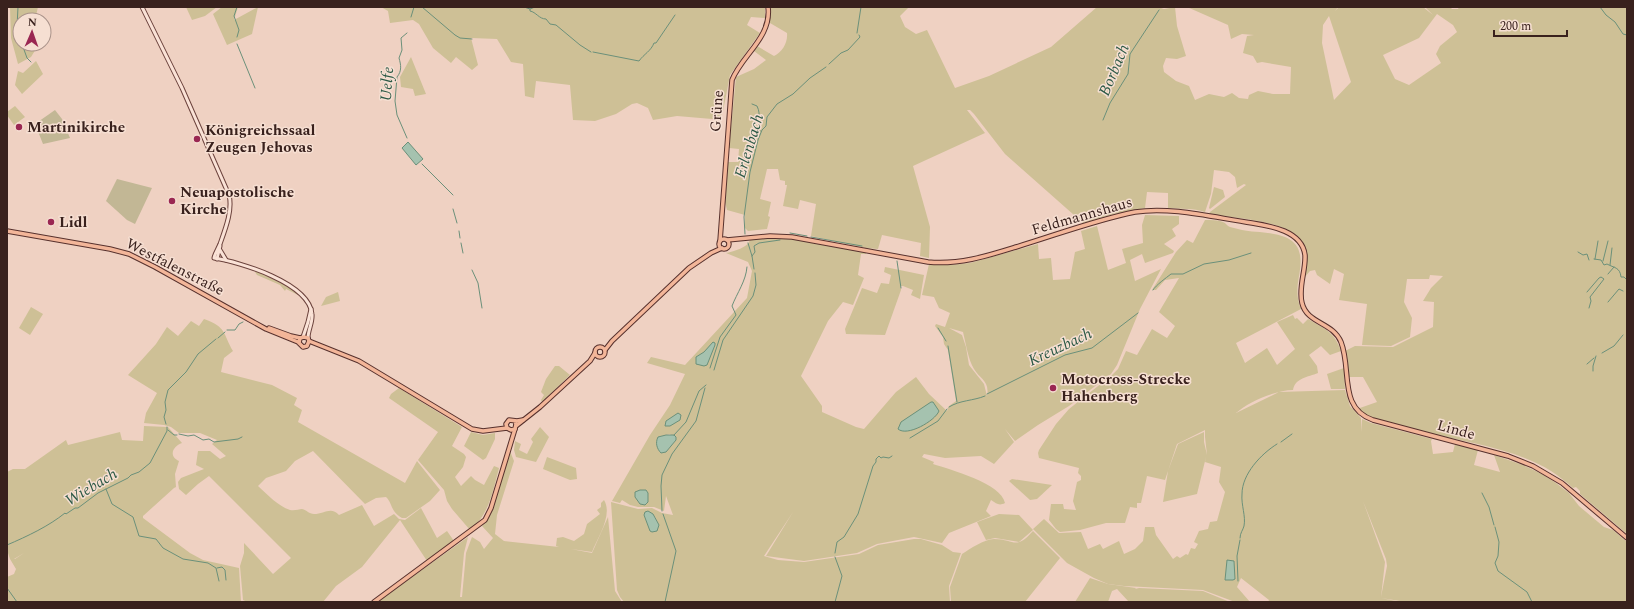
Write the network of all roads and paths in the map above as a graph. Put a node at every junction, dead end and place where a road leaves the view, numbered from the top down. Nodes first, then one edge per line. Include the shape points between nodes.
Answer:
1 (142, 7) edge
2 (768, 7) edge
3 (721, 227) junction
4 (7, 231) edge
5 (726, 239) junction
6 (741, 239) junction
7 (720, 242) junction
8 (729, 245) junction
9 (220, 246) junction
10 (722, 248) junction
11 (220, 250) junction
12 (711, 253) junction
13 (216, 258) junction
14 (226, 260) junction
15 (311, 309) junction
16 (301, 339) junction
17 (612, 340) junction
18 (308, 342) junction
19 (602, 347) junction
20 (605, 350) junction
21 (595, 353) junction
22 (598, 356) junction
23 (590, 361) junction
24 (1348, 377) joint
25 (524, 419) junction
26 (515, 421) junction
27 (506, 424) junction
28 (516, 427) junction
29 (498, 429) junction
30 (509, 429) junction
31 (512, 437) junction
32 (1627, 538) edge
33 (374, 602) edge

1 - 9 main road via 182,88 228,194 228,217
2 - 3 main road, Grüne via 766,29 732,80
3 - 5 main road, Grüne
3 - 7 main road, Grüne
4 - 16 main road, Westfalenstraße via 129,254 266,329
5 - 6 main road, Feldmannshaus
5 - 7 main road, Feldmannshaus
5 - 8 main road, Grüne
6 - 8 main road
6 - 24 main road, Feldmannshaus via 764,236 792,237 939,263 970,260 1136,212 1174,212 1276,227 1290,234 1304,251 1302,304 1311,318 1332,329 1337,335 1345,355
7 - 10 main road
7 - 12 main road
8 - 10 main road
9 - 11 main road
9 - 13 main road
10 - 12 main road
11 - 13 main road
11 - 14 main road
12 - 17 main road via 690,268
13 - 14 main road
14 - 15 main road via 254,268 287,285 304,297
15 - 16 main road
15 - 18 main road
16 - 18 main road
16 - 18 main road via 303,347
17 - 19 main road
17 - 20 main road
18 - 29 main road via 363,364 466,426 483,431
19 - 20 main road
19 - 21 main road via 597,348
20 - 22 main road via 604,355
21 - 22 main road
21 - 23 main road
22 - 23 main road
23 - 25 main road
24 - 32 main road, Linde via 1349,394 1357,411 1368,418 1517,459 1533,466 1556,479
25 - 26 main road
25 - 28 main road
26 - 27 main road via 509,420
26 - 28 main road
27 - 29 main road
27 - 30 main road
28 - 30 main road
28 - 31 main road
29 - 30 main road
30 - 31 main road
31 - 33 main road via 485,520

